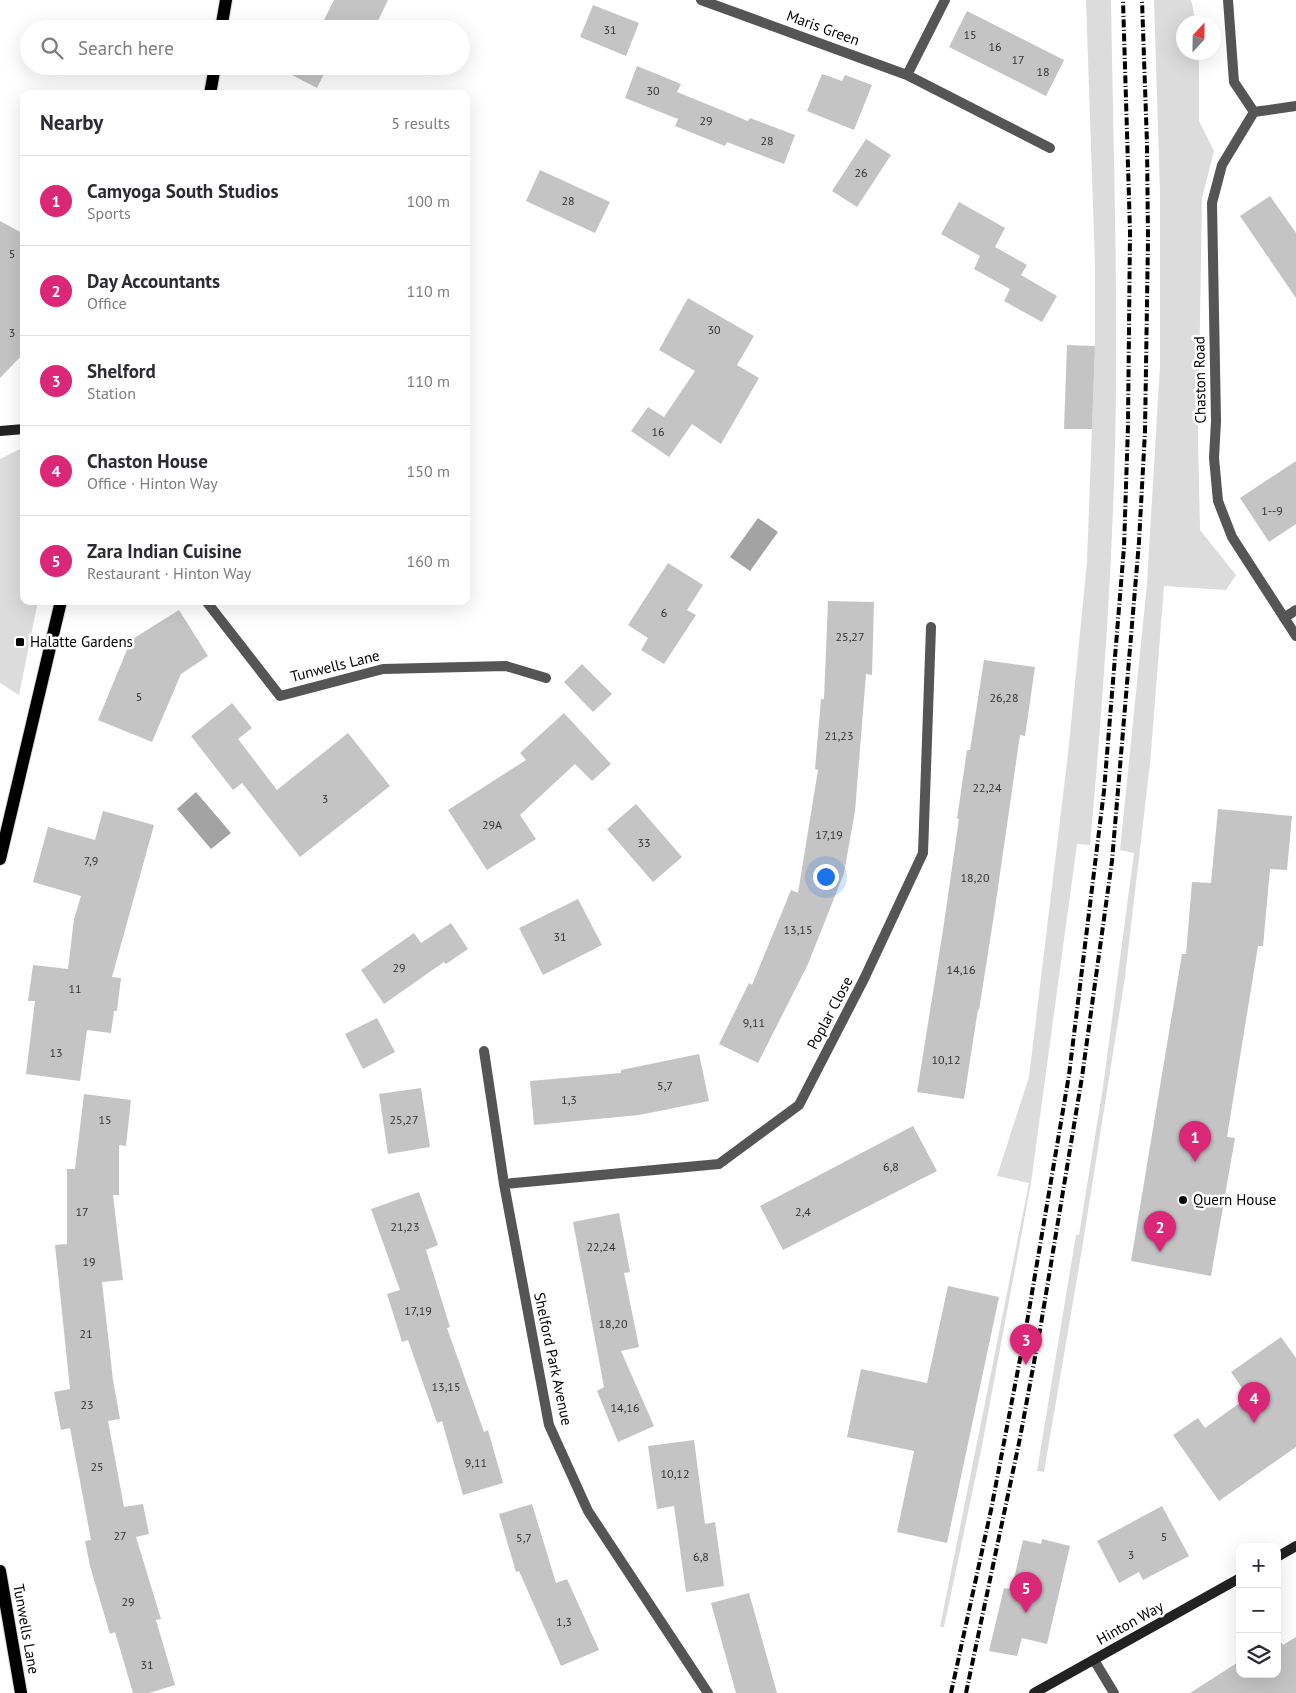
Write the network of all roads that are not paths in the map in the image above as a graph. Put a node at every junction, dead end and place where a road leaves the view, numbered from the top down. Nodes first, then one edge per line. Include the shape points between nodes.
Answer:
1 (226, 0) edge
2 (701, 0) edge
3 (945, 0) edge
4 (1228, 0) edge
5 (223, 20) edge
6 (213, 75) edge
7 (907, 75) junction
8 (211, 90) edge
9 (1296, 106) edge
10 (1254, 112) junction
11 (1050, 148) dead end
12 (20, 429) edge
13 (0, 431) edge
14 (60, 605) edge
15 (209, 605) edge
16 (1296, 610) edge
17 (1284, 618) junction
18 (931, 627) dead end
19 (1296, 636) edge
20 (546, 678) dead end
21 (0, 859) edge
22 (484, 1051) dead end
23 (504, 1184) junction
24 (1296, 1546) edge
25 (1281, 1555) edge
26 (0, 1571) edge
27 (1236, 1580) edge
28 (1094, 1660) junction
29 (21, 1693) edge
30 (708, 1693) edge
31 (1034, 1693) edge
32 (1114, 1693) edge

1 - 5 main road
2 - 7 street, Maris Green
3 - 7 street
4 - 10 street via 1234,82
6 - 8 main road
7 - 11 street, Maris Green
9 - 10 street
10 - 17 street, Chaston Road via 1222,165 1212,203 1214,458 1218,501 1232,538
12 - 13 street
14 - 21 main road
15 - 20 street, Tunwells Lane via 280,696 383,669 506,666
16 - 17 street
17 - 19 street, Chaston Road
18 - 23 street, Poplar Close via 924,853 864,980 799,1105 719,1164
22 - 23 street, Shelford Park Avenue
23 - 30 street, Shelford Park Avenue via 549,1425 588,1511
24 - 25 street
26 - 29 main road, Tunwells Lane
27 - 28 street, Hinton Way
28 - 31 street, Hinton Way
28 - 32 street

